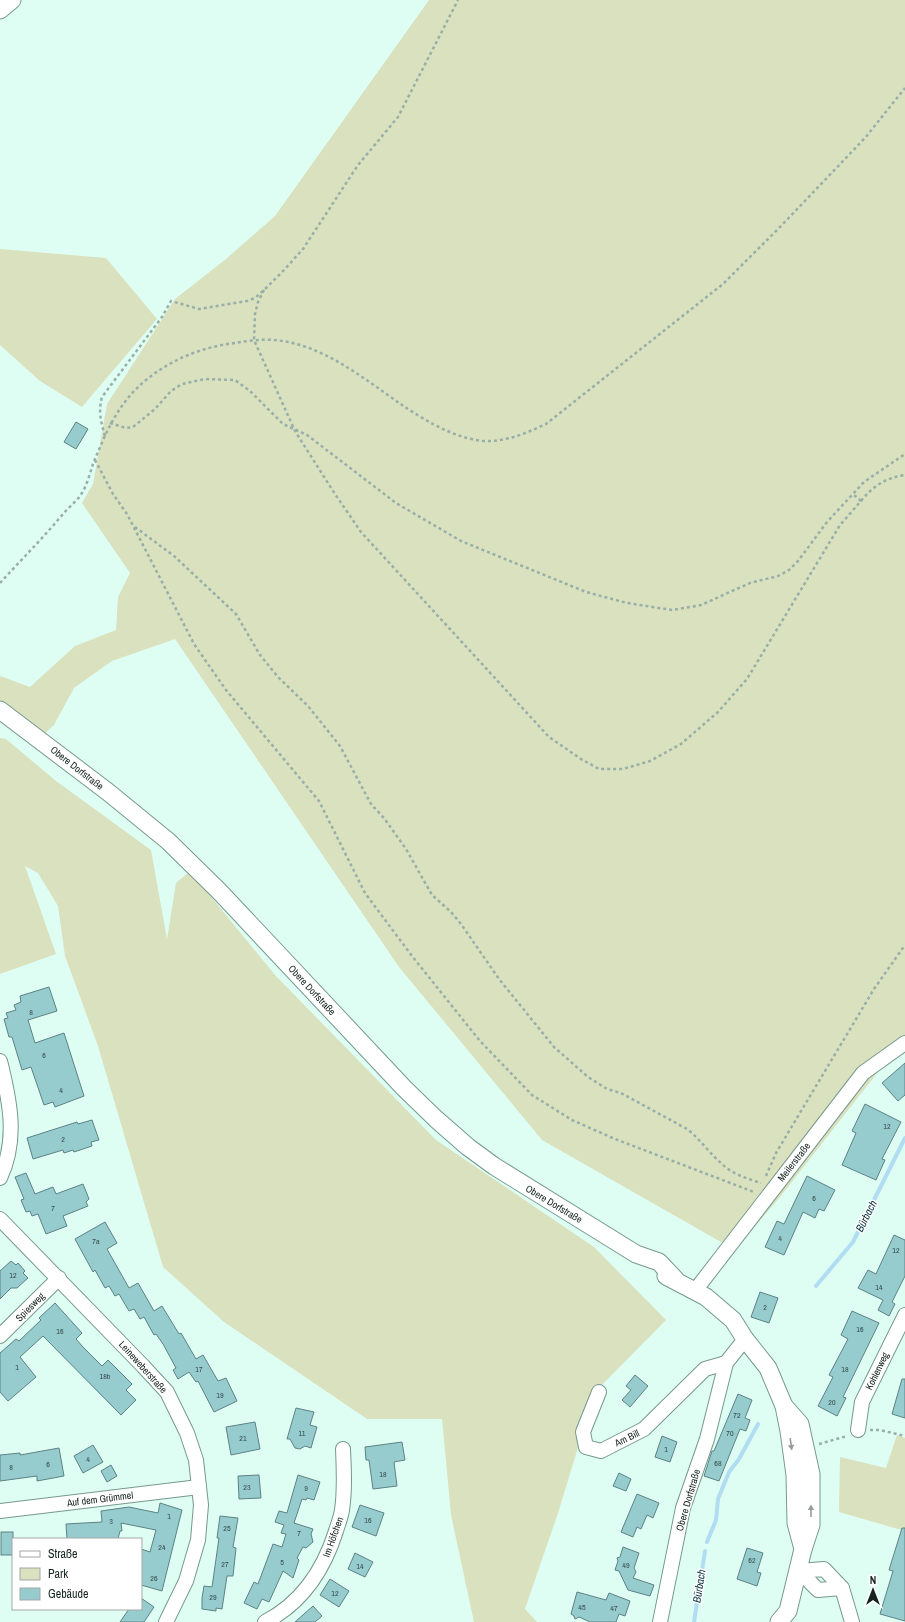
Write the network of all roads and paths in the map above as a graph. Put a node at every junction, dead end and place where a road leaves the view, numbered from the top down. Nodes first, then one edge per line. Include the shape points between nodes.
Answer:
1 (12, 0) edge
2 (458, 0) edge
3 (0, 10) edge
4 (905, 88) edge
5 (264, 290) junction
6 (254, 340) junction
7 (110, 423) junction
8 (295, 431) junction
9 (105, 436) junction
10 (905, 454) edge
11 (95, 460) junction
12 (905, 475) edge
13 (852, 494) junction
14 (861, 501) junction
15 (133, 527) junction
16 (0, 583) edge
17 (0, 710) edge
18 (905, 945) edge
19 (905, 1043) edge
20 (0, 1061) edge
21 (0, 1178) edge
22 (766, 1191) junction
23 (0, 1219) edge
24 (59, 1278) junction
25 (694, 1292) junction
26 (905, 1315) edge
27 (0, 1336) edge
28 (745, 1339) junction
29 (726, 1363) junction
30 (599, 1392) dead end
31 (784, 1406) junction
32 (880, 1430) dead end
33 (852, 1433) joint
34 (905, 1436) edge
35 (805, 1448) junction
36 (343, 1450) dead end
37 (199, 1487) junction
38 (0, 1511) edge
39 (803, 1549) junction
40 (799, 1572) junction
41 (793, 1588) junction
42 (842, 1588) junction
43 (169, 1621) edge
44 (265, 1622) edge
45 (660, 1622) edge
46 (774, 1622) edge
47 (779, 1622) edge
48 (852, 1622) edge

1 - 3 street
2 - 5 path via 398,117 358,165 303,248
4 - 6 path via 864,138 722,284 546,424 520,436 499,441 482,441 459,435 438,427 412,412 361,376 330,358 292,343
5 - 6 path via 255,314
5 - 9 path via 247,301 199,308 171,301 102,397 99,407
6 - 7 path via 209,347 175,361 133,392
6 - 8 path
7 - 8 path via 126,428 133,427 182,384 206,379 223,379 235,380 250,391 283,424
7 - 9 path
8 - 13 path via 307,435 396,503 461,541 586,592 656,609 684,609 700,605 750,583 778,576 789,570
8 - 14 path via 361,532 423,601 549,737 599,769 623,769 650,761 680,744 718,712 747,679 840,525
9 - 11 path
10 - 13 path via 864,482
11 - 15 path
11 - 16 path via 82,492 32,551
12 - 14 path via 879,482
13 - 14 path
15 - 22 path via 174,556 236,614 260,656 308,706 340,746 371,804 406,849 432,895 461,924 499,979 554,1047 588,1077 607,1089 621,1093 687,1129 722,1165
15 - 22 path via 194,644 226,690 319,801 365,893 480,1041 514,1077 532,1095 572,1120 622,1142
17 - 25 street, Obere Dorfstraße via 168,841 404,1088 468,1147 636,1254 653,1271 676,1280
18 - 22 path via 874,989 780,1146 765,1178
19 - 22 street, Meilerstraße via 863,1073
20 - 21 street via 7,1089 11,1144 7,1163
22 - 25 street, Meilerstraße
23 - 24 street, Leineweberstraße
24 - 27 street, Spiesweg
24 - 37 street, Leineweberstraße via 166,1392 187,1433 196,1460
25 - 28 street, Obere Dorfstraße via 712,1316 730,1331
26 - 33 street, Kohlenweg via 862,1402
28 - 29 street, Obere Dorfstraße
28 - 31 street, Obere Dorfstraße via 768,1368
29 - 30 street, Am Bill via 705,1369 644,1429 601,1451 586,1447 583,1432
29 - 45 street, Obere Dorfstraße via 707,1439 683,1508
31 - 35 street, Obere Dorfstraße via 800,1424
31 -> 39 street, Obere Dorfstraße via 795,1475 796,1523
32 - 34 path
33 - 35 path
39 -> 35 street, Obere Dorfstraße via 811,1525 811,1474
36 - 44 street, Im Höfchen via 342,1512 330,1550 319,1571 298,1598 277,1616
37 - 38 street, Auf dem Grümmel
37 - 43 street, Leineweberstraße via 201,1505 198,1540 186,1581
39 - 40 street, Obere Dorfstraße
40 - 41 street, Obere Dorfstraße
40 - 42 street via 818,1590
40 - 42 street via 824,1569
41 - 46 street, Obere Dorfstraße via 778,1603
41 - 47 street, Obere Dorfstraße via 788,1611
42 - 48 street

